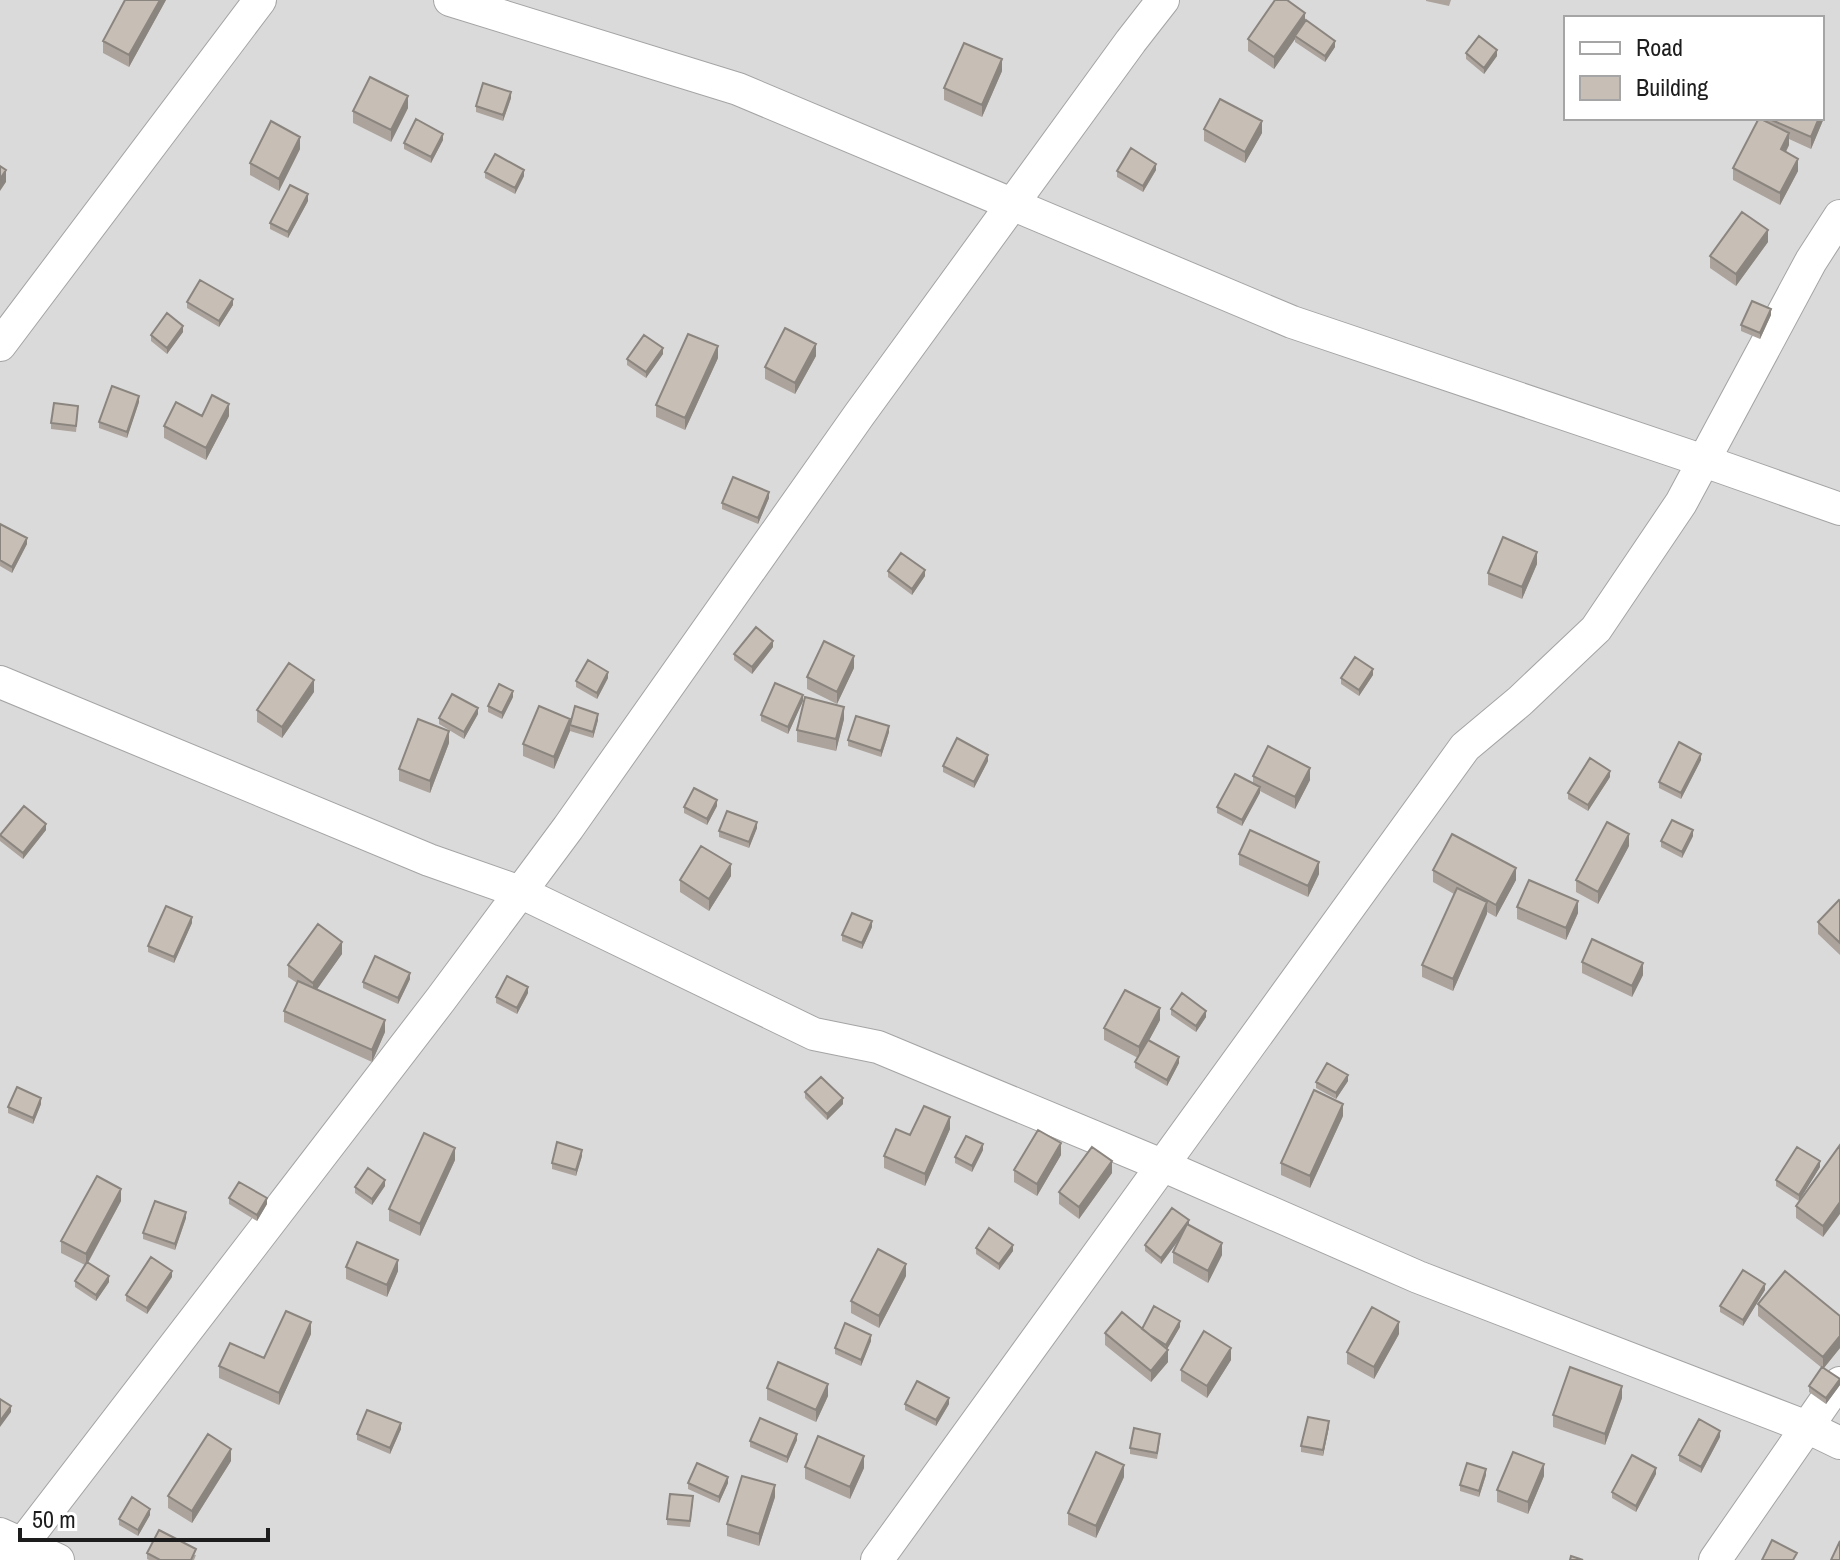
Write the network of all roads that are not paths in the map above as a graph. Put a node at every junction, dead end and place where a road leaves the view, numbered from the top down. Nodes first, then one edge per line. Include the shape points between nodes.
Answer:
1 (260, 0) edge
2 (450, 0) edge
3 (1163, 0) edge
4 (1011, 205) junction
5 (1840, 216) edge
6 (0, 345) edge
7 (1704, 461) junction
8 (1840, 509) edge
9 (0, 682) edge
10 (520, 892) junction
11 (1164, 1166) junction
12 (1840, 1383) edge
13 (1807, 1427) junction
14 (1840, 1443) edge
15 (10, 1545) edge
16 (58, 1560) edge
17 (877, 1560) edge
18 (1715, 1560) edge

1 - 6 street
2 - 4 street via 738,89
3 - 4 street
4 - 7 street via 1292,322
4 - 10 street
5 - 7 street
7 - 8 street
7 - 11 street via 1596,629 1465,747
9 - 10 street via 429,860
10 - 11 street via 814,1034 878,1047
10 - 15 street
11 - 13 street via 1418,1277
11 - 17 street
12 - 13 street
13 - 14 street
13 - 18 street
15 - 16 street

